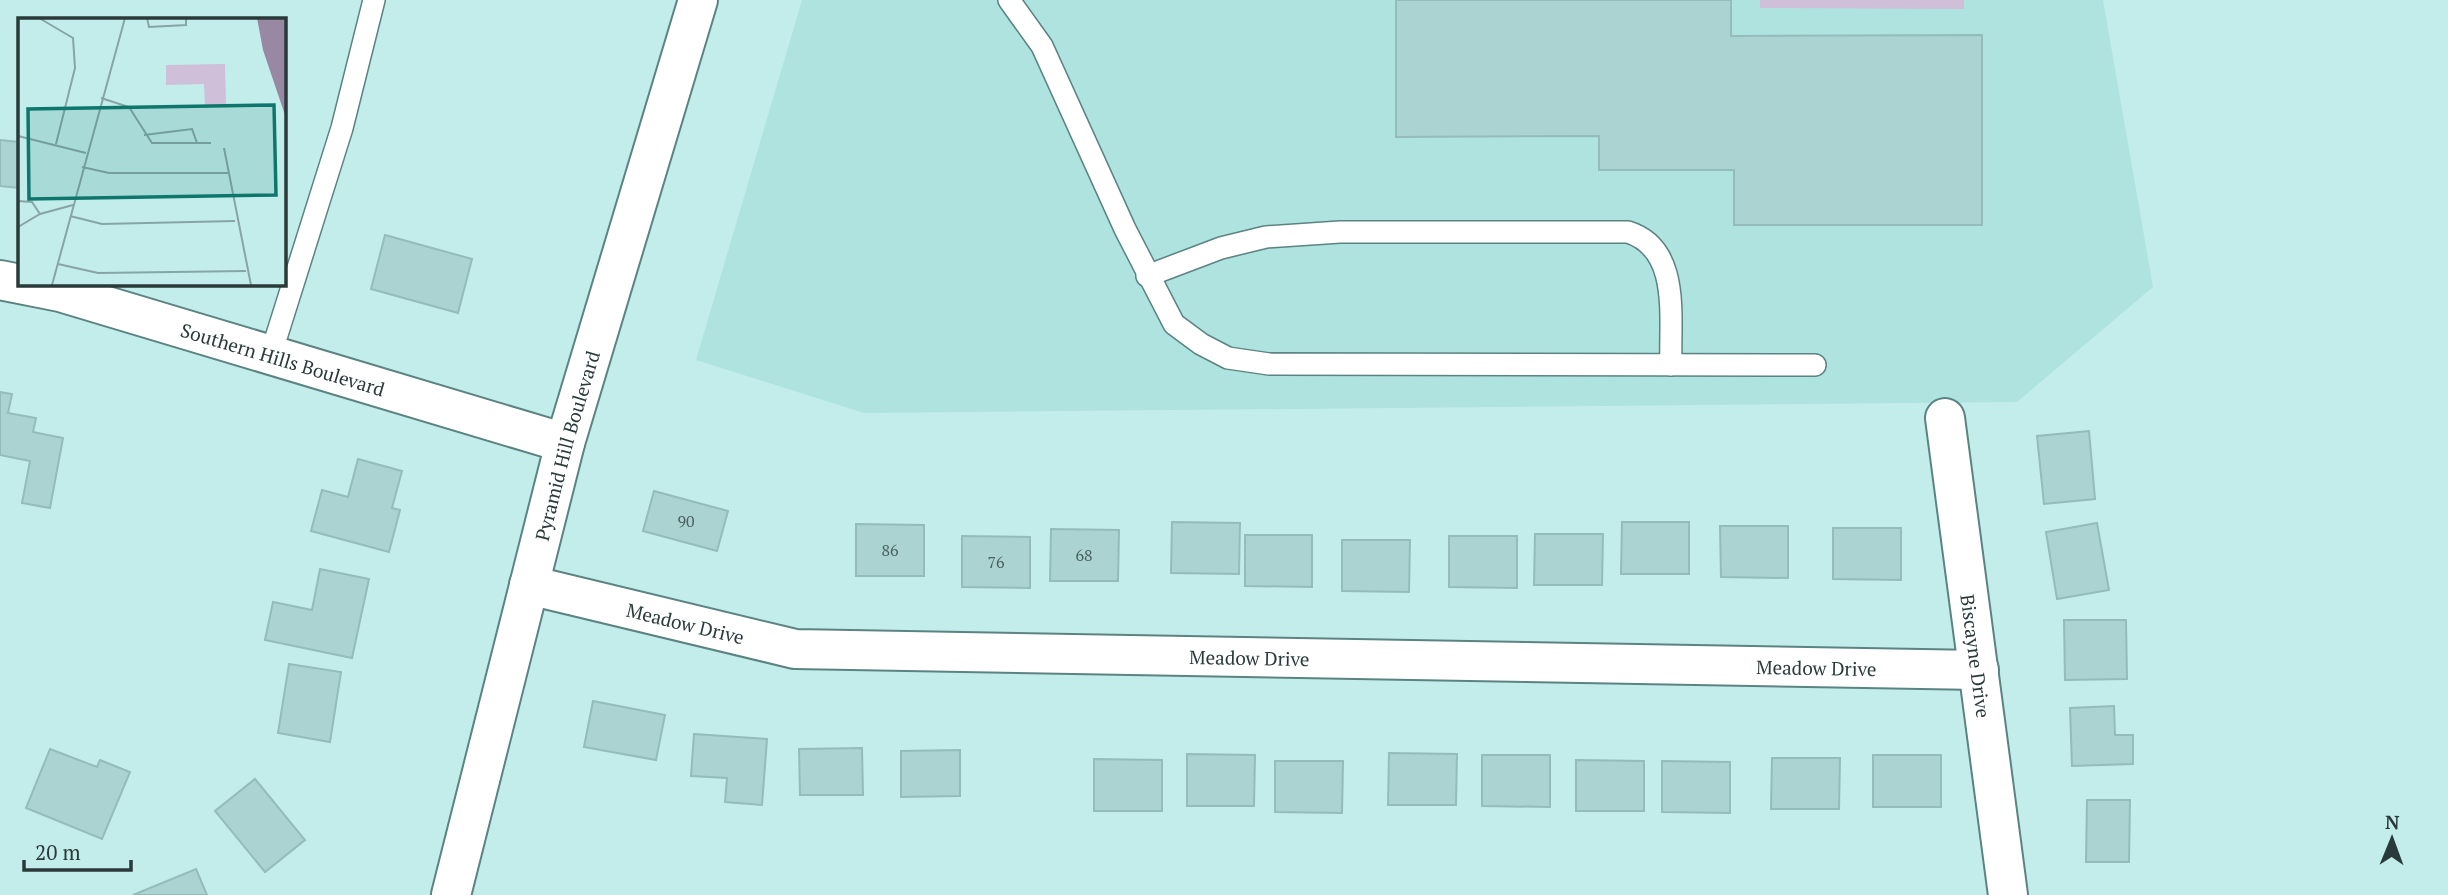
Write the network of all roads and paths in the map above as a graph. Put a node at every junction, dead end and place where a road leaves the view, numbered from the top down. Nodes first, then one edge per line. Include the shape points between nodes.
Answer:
1 (374, 0) edge
2 (698, 0) edge
3 (1009, 0) edge
4 (1147, 276) junction
5 (0, 280) edge
6 (18, 284) edge
7 (25, 285) edge
8 (270, 357) junction
9 (1671, 365) junction
10 (1815, 366) dead end
11 (1945, 418) dead end
12 (565, 443) junction
13 (529, 585) junction
14 (1979, 670) junction
15 (451, 895) edge
16 (2008, 895) edge

1 - 8 lane via 342,128
2 - 12 street, Pyramid Hill Boulevard
3 - 4 lane via 1042,46
4 - 9 lane via 1174,324 1228,358 1269,364
4 - 9 lane via 1221,248 1266,237 1340,232 1628,232 1644,237 1662,257
5 - 6 street, Southern Hills Boulevard
7 - 8 street, Southern Hills Boulevard
8 - 12 street, Southern Hills Boulevard
9 - 10 lane
11 - 14 street, Biscayne Drive
12 - 13 street, Pyramid Hill Boulevard
13 - 14 street, Meadow Drive via 795,649
13 - 15 street, Pyramid Hill Boulevard
14 - 16 street, Biscayne Drive

